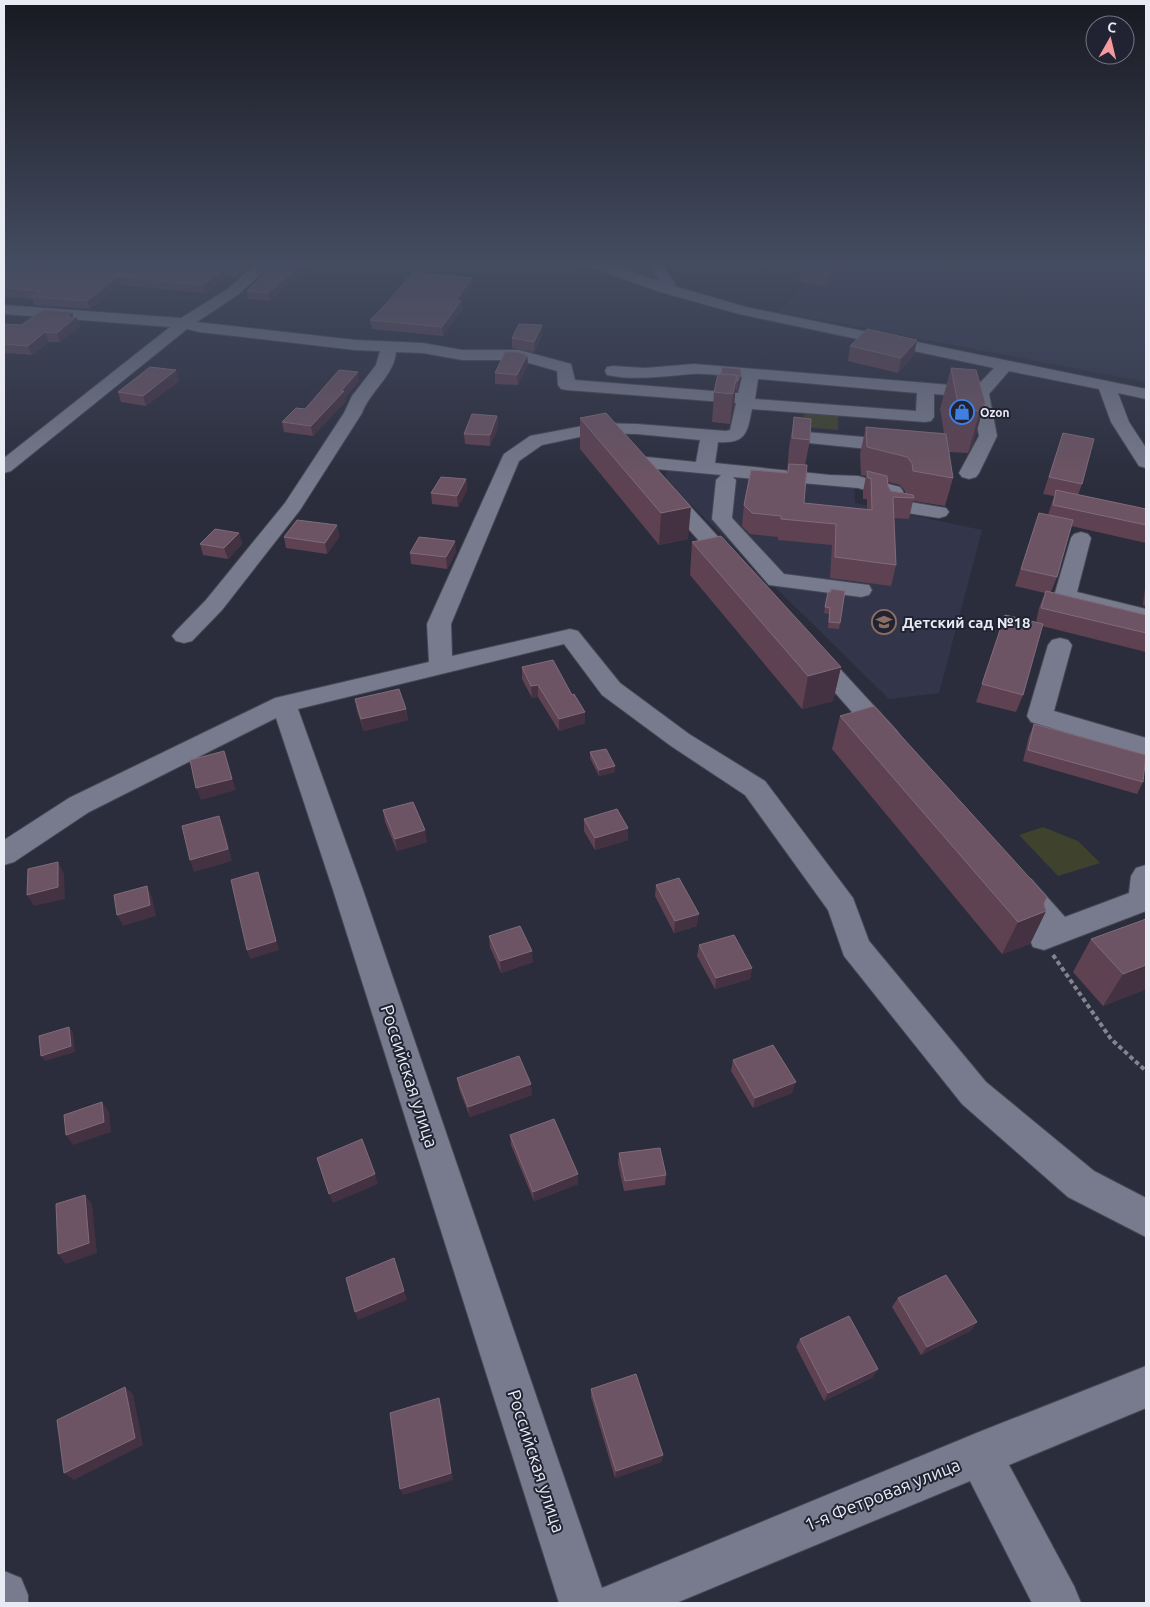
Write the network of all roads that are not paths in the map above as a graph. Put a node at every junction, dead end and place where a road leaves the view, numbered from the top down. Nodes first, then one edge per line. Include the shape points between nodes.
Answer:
1 (169, 335) edge
2 (275, 335) edge
3 (860, 335) edge
4 (389, 347) junction
5 (1005, 365) junction
6 (564, 368) junction
7 (582, 369) dead end
8 (600, 370) dead end
9 (751, 373) junction
10 (1107, 387) junction
11 (926, 388) junction
12 (980, 393) junction
13 (1146, 394) edge
14 (746, 401) junction
15 (923, 433) junction
16 (710, 435) junction
17 (806, 438) edge
18 (1146, 462) edge
19 (4, 467) edge
20 (705, 468) junction
21 (969, 474) dead end
22 (666, 475) dead end
23 (726, 480) junction
24 (835, 489) junction
25 (939, 512) dead end
26 (1081, 538) dead end
27 (861, 590) dead end
28 (762, 597) edge
29 (1146, 616) edge
30 (795, 633) edge
31 (184, 636) dead end
32 (1060, 645) dead end
33 (441, 666) junction
34 (284, 704) junction
35 (1146, 747) edge
36 (904, 756) edge
37 (4, 854) edge
38 (1006, 871) edge
39 (1146, 876) edge
40 (1146, 1218) edge
41 (1146, 1387) edge
42 (979, 1454) junction
43 (4, 1595) edge
44 (4, 1603) edge
45 (584, 1603) edge
46 (619, 1603) edge
47 (1057, 1603) edge

1 - 19 street
2 - 4 street
3 - 5 street
4 - 6 street via 478,356 519,355
4 - 31 street via 389,357 380,372 293,506 214,605
5 - 10 street
5 - 12 street
6 - 7 street
6 - 14 street via 567,385
8 - 9 street via 645,373 694,369
9 - 11 street
9 - 14 street
10 - 13 street
10 - 18 street via 1120,422
11 - 12 street
11 - 15 street
12 - 21 street via 988,436
14 - 15 street
14 - 16 street via 738,433 728,437
15 - 17 street
16 - 20 street
16 - 33 street via 598,428 537,440 511,458 439,624
20 - 24 street
20 - 28 street via 647,463 645,468
22 - 23 street
23 - 24 street
23 - 27 street via 722,519 777,580
24 - 25 street via 858,482 893,491 896,506
26 - 29 street via 1065,596
30 - 36 street
32 - 35 street via 1040,716
33 - 34 street
33 - 40 street via 570,636 611,689 680,740 755,788 842,906 855,947 974,1092 1081,1184
34 - 37 street via 79,805
34 - 45 street, Российская улица
38 - 39 street via 1050,935 1144,900
41 - 42 street, 1-я Фетровая улица
42 - 46 street, 1-я Фетровая улица
42 - 47 street
43 - 44 street

